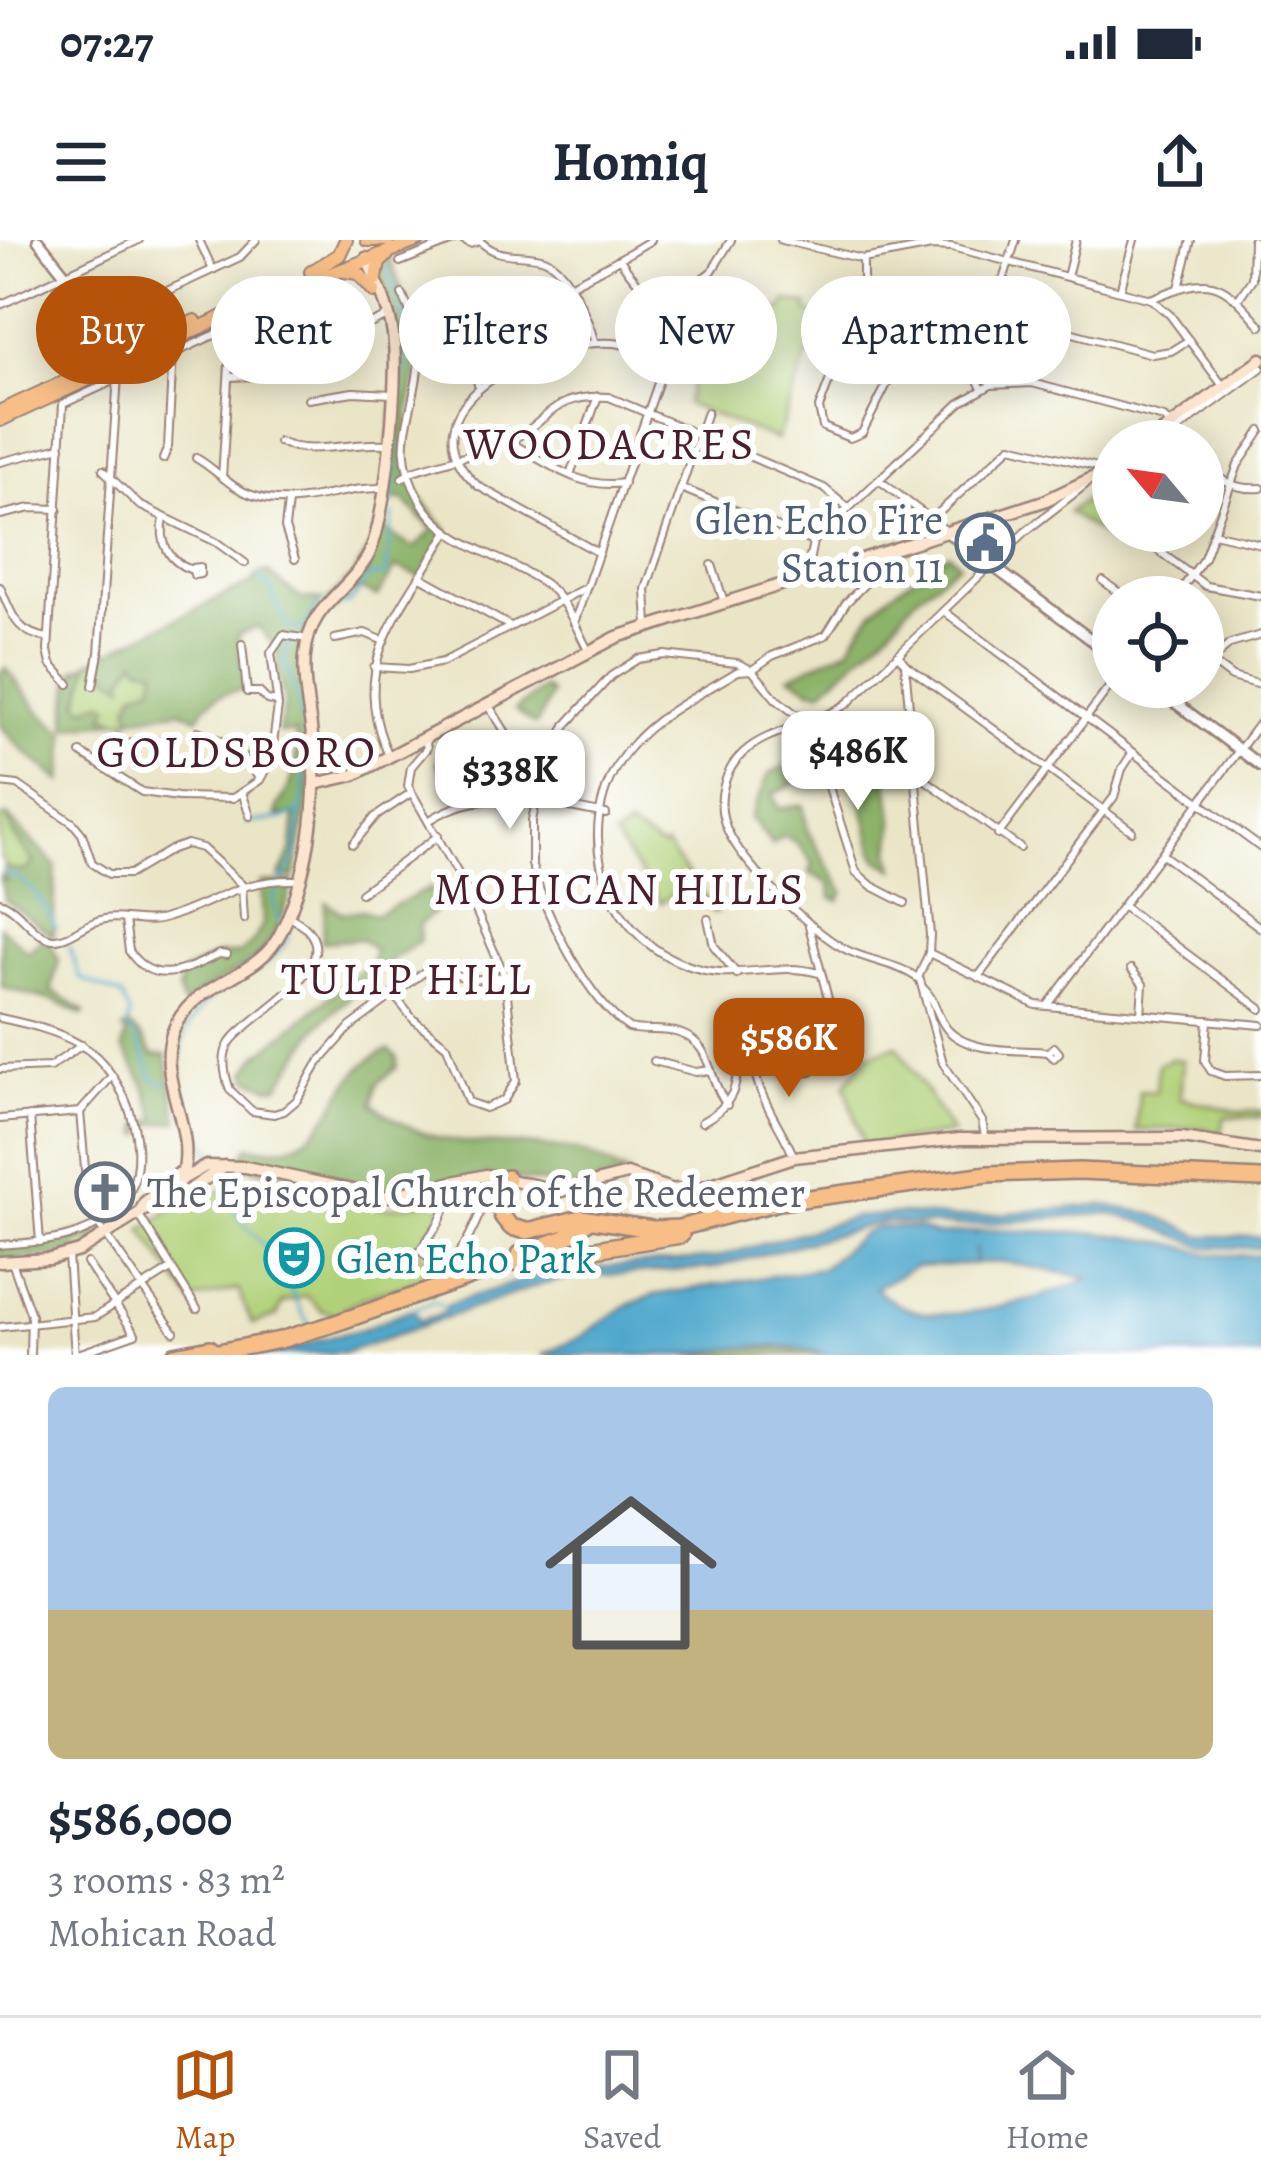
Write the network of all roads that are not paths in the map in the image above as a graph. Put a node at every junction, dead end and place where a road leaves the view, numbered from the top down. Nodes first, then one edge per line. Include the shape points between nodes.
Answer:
1 (38, 240) edge
2 (139, 240) edge
3 (199, 240) edge
4 (256, 240) edge
5 (419, 240) edge
6 (459, 240) edge
7 (480, 240) edge
8 (651, 240) edge
9 (731, 240) edge
10 (781, 240) edge
11 (1016, 240) edge
12 (1076, 240) edge
13 (1134, 240) edge
14 (1191, 240) edge
15 (1253, 240) edge
16 (800, 242) edge
17 (931, 243) edge
18 (395, 247) edge
19 (359, 248) edge
20 (620, 259) junction
21 (863, 259) junction
22 (1010, 262) junction
23 (213, 270) junction
24 (68, 274) junction
25 (331, 276) edge
26 (371, 276) edge
27 (565, 276) edge
28 (584, 276) edge
29 (631, 276) edge
30 (705, 276) edge
31 (863, 276) edge
32 (1005, 276) edge
33 (1060, 276) edge
34 (1067, 276) edge
35 (1071, 279) edge
36 (187, 282) edge
37 (375, 285) joint
38 (1179, 287) junction
39 (0, 290) edge
40 (1120, 291) junction
41 (1151, 298) junction
42 (1238, 299) junction
43 (11, 300) junction
44 (0, 305) edge
45 (388, 316) junction
46 (375, 322) edge
47 (1261, 326) edge
48 (1071, 332) edge
49 (187, 333) edge
50 (591, 334) edge
51 (1189, 340) junction
52 (595, 344) junction
53 (615, 344) edge
54 (1261, 358) edge
55 (1261, 368) edge
56 (77, 384) edge
57 (92, 384) edge
58 (115, 384) edge
59 (171, 384) edge
60 (229, 384) edge
61 (413, 384) edge
62 (477, 384) edge
63 (659, 384) edge
64 (829, 384) edge
65 (888, 384) edge
66 (979, 384) edge
67 (1223, 386) junction
68 (478, 387) junction
69 (981, 388) junction
70 (392, 394) junction
71 (598, 397) junction
72 (308, 399) dead end
73 (707, 412) dead end
74 (649, 415) junction
75 (0, 416) edge
76 (1153, 420) edge
77 (1184, 420) edge
78 (1186, 420) edge
79 (1261, 431) edge
80 (698, 437) junction
81 (508, 441) junction
82 (279, 442) dead end
83 (388, 443) junction
84 (61, 447) junction
85 (459, 457) junction
86 (196, 458) dead end
87 (163, 459) dead end
88 (0, 462) edge
89 (1092, 465) edge
90 (103, 470) dead end
91 (570, 475) junction
92 (405, 476) junction
93 (113, 477) junction
94 (222, 478) junction
95 (879, 480) junction
96 (1092, 481) edge
97 (1224, 481) edge
98 (624, 483) junction
99 (1088, 483) junction
100 (1231, 484) junction
101 (385, 488) junction
102 (681, 488) junction
103 (1261, 488) edge
104 (288, 502) junction
105 (1224, 502) edge
106 (848, 508) junction
107 (58, 509) junction
108 (0, 515) edge
109 (164, 518) junction
110 (932, 520) junction
111 (448, 531) junction
112 (947, 532) junction
113 (1224, 535) edge
114 (813, 542) junction
115 (1261, 544) edge
116 (893, 550) junction
117 (1164, 552) edge
118 (1204, 552) edge
119 (599, 553) junction
120 (295, 559) dead end
121 (245, 563) dead end
122 (712, 565) dead end
123 (991, 566) junction
124 (192, 570) dead end
125 (806, 576) junction
126 (1192, 576) joint
127 (422, 578) junction
128 (0, 586) edge
129 (587, 587) junction
130 (1224, 591) edge
131 (1261, 596) edge
132 (560, 600) junction
133 (724, 602) junction
134 (945, 612) junction
135 (574, 624) junction
136 (510, 626) junction
137 (648, 626) junction
138 (1261, 635) edge
139 (48, 638) junction
140 (335, 639) dead end
141 (308, 640) junction
142 (384, 641) junction
143 (1092, 641) edge
144 (242, 644) dead end
145 (1224, 649) edge
146 (587, 650) junction
147 (899, 655) junction
148 (905, 664) junction
149 (374, 667) junction
150 (752, 670) junction
151 (1224, 670) edge
152 (69, 684) dead end
153 (93, 686) dead end
154 (1261, 686) edge
155 (247, 692) junction
156 (235, 694) dead end
157 (277, 702) junction
158 (488, 704) junction
159 (1095, 708) edge
160 (1182, 708) edge
161 (1088, 718) junction
162 (1261, 722) edge
163 (807, 725) junction
164 (198, 731) dead end
165 (425, 738) junction
166 (161, 742) dead end
167 (1239, 750) junction
168 (1133, 752) junction
169 (81, 753) dead end
170 (389, 757) junction
171 (550, 757) junction
172 (1261, 766) edge
173 (106, 767) junction
174 (1048, 769) junction
175 (915, 772) junction
176 (260, 780) junction
177 (0, 783) edge
178 (314, 784) junction
179 (242, 792) junction
180 (411, 793) junction
181 (536, 802) junction
182 (1201, 802) junction
183 (1104, 810) junction
184 (602, 813) junction
185 (250, 816) dead end
186 (428, 821) junction
187 (1132, 831) dead end
188 (998, 835) junction
189 (438, 836) junction
190 (352, 844) dead end
191 (1020, 848) dead end
192 (1261, 848) edge
193 (1162, 854) junction
194 (287, 880) junction
195 (242, 885) junction
196 (362, 893) dead end
197 (0, 902) edge
198 (904, 903) dead end
199 (1124, 906) junction
200 (244, 919) dead end
201 (709, 919) dead end
202 (125, 920) junction
203 (285, 924) junction
204 (809, 926) junction
205 (1261, 928) edge
206 (929, 952) junction
207 (227, 955) dead end
208 (1131, 969) dead end
209 (819, 973) junction
210 (736, 974) junction
211 (505, 976) junction
212 (978, 977) junction
213 (918, 978) junction
214 (923, 988) junction
215 (393, 994) junction
216 (1048, 1005) junction
217 (1261, 1009) edge
218 (1141, 1014) junction
219 (0, 1018) edge
220 (1208, 1021) junction
221 (1261, 1024) edge
222 (82, 1045) junction
223 (754, 1047) junction
224 (1048, 1052) dead end
225 (654, 1061) dead end
226 (0, 1069) edge
227 (711, 1070) junction
228 (1261, 1075) edge
229 (112, 1076) junction
230 (727, 1105) junction
231 (80, 1112) junction
232 (30, 1116) junction
233 (0, 1119) edge
234 (702, 1122) dead end
235 (185, 1132) junction
236 (984, 1138) junction
237 (1261, 1150) edge
238 (192, 1151) junction
239 (794, 1157) junction
240 (228, 1165) junction
241 (206, 1166) junction
242 (503, 1178) junction
243 (182, 1179) junction
244 (1261, 1179) edge
245 (206, 1180) junction
246 (455, 1180) junction
247 (139, 1215) junction
248 (102, 1230) junction
249 (556, 1232) junction
250 (641, 1235) junction
251 (40, 1242) junction
252 (0, 1245) edge
253 (68, 1255) junction
254 (6, 1262) edge
255 (87, 1263) dead end
256 (509, 1264) junction
257 (171, 1269) junction
258 (479, 1276) dead end
259 (144, 1287) junction
260 (116, 1306) junction
261 (197, 1309) dead end
262 (72, 1321) junction
263 (31, 1324) junction
264 (0, 1327) edge
265 (174, 1332) dead end
266 (30, 1355) edge
267 (75, 1355) edge
268 (174, 1355) edge
269 (202, 1355) edge

1 - 24 street
2 - 24 street
3 - 23 street
4 - 23 street
5 - 18 main road
6 - 7 street
6 - 18 street via 411,258
7 - 27 street via 500,255 549,260
8 - 20 street
9 - 30 street
10 - 16 street
11 - 22 street
12 - 34 street
13 - 40 street
14 - 38 street
15 - 42 street via 1252,279
16 - 21 street
17 - 21 street
17 - 22 street
18 - 19 main road
18 - 37 main road via 379,263
19 - 25 main road
19 - 26 main road
19 - 49 main road
20 - 28 street
20 - 29 street
21 - 31 street
22 - 32 street
22 - 33 street
23 - 36 street
24 - 43 street
35 - 40 street
37 - 45 main road
38 - 41 street
38 - 42 street via 1204,281
39 - 43 street
40 - 41 street
41 - 51 street
42 - 47 street
43 - 44 street
45 - 46 street
45 - 70 main road
48 - 51 street via 1146,352
50 - 52 street
51 - 67 street
52 - 53 street
52 - 68 street via 543,352
54 - 67 main road
55 - 78 street
56 - 75 main road
57 - 84 street via 63,404
58 - 93 street
59 - 87 street
60 - 94 street
61 - 92 street
62 - 68 street
63 - 74 street
64 - 65 street via 818,414 823,427 850,438 866,428
66 - 69 street
67 - 77 main road
68 - 85 street via 456,419
69 - 76 street via 1032,383
69 - 95 street
70 - 72 street
70 - 83 main road
71 - 74 street
71 - 81 street via 559,404
71 - 91 street
73 - 80 street
74 - 80 street
74 - 98 street
79 - 100 street
80 - 102 street
80 - 106 street via 824,488
81 - 85 street
81 - 91 street
82 - 83 street via 303,449
83 - 101 main road
84 - 88 street
84 - 107 street
85 - 92 street
85 - 119 street via 478,486
86 - 94 street
89 - 110 street via 1011,446
90 - 93 street
91 - 98 street via 593,486
92 - 111 street
93 - 109 street
93 - 153 street
94 - 104 street via 251,495
95 - 106 street
95 - 110 street
96 - 99 main road
97 - 100 street
98 - 119 street
99 - 112 main road
99 - 123 street
100 - 103 street
100 - 105 street
101 - 104 street
101 - 141 main road via 369,554 322,608
102 - 114 street
102 - 137 street via 644,594
104 - 120 street via 285,528
106 - 114 street
107 - 108 street
107 - 139 street
109 - 121 street
109 - 124 street via 165,547
110 - 112 street
111 - 127 street
111 - 132 street
112 - 116 main road
112 - 123 street
113 - 115 street
114 - 125 street
116 - 125 main road
116 - 150 street via 826,635
117 - 126 street
118 - 126 street
119 - 129 street
122 - 133 street
123 - 134 street
123 - 143 street
125 - 133 main road
127 - 136 street
127 - 142 street
128 - 139 street via 16,625
129 - 132 street
129 - 135 street
130 - 131 street
132 - 135 street
132 - 136 street
133 - 137 main road
134 - 147 street
134 - 161 street
135 - 146 street
136 - 149 street via 428,668
137 - 146 main road
138 - 145 street
139 - 152 street via 51,664
140 - 142 street via 365,633
141 - 157 street via 283,635 273,646
141 - 178 main road
142 - 149 street
144 - 155 street
146 - 158 main road
147 - 148 street
147 - 163 street via 841,709
148 - 174 street
148 - 175 street
149 - 170 street via 372,710
150 - 163 street
150 - 171 street via 664,655 638,659 586,700
150 - 184 street via 738,671 646,730 622,758
151 - 154 street
155 - 156 street
155 - 157 street
157 - 176 street via 271,759
158 - 165 main road
158 - 171 street via 508,736
159 - 161 street
160 - 167 street
161 - 168 street
161 - 174 street
162 - 167 street
163 - 198 street via 851,864
163 - 204 street via 743,753 721,805 733,841
164 - 176 street via 236,747
165 - 170 main road
165 - 180 street via 427,748 408,774
166 - 173 street via 129,742
167 - 172 street
167 - 182 street
168 - 182 street
168 - 183 street
169 - 173 street
170 - 178 main road
171 - 181 street
173 - 179 street via 142,791 230,799
174 - 183 street
174 - 188 street
175 - 188 street
175 - 206 street
176 - 179 street
177 - 195 street via 18,785 73,823 101,871 130,874 194,845
178 - 194 main road via 311,824
179 - 185 street
180 - 186 street
180 - 190 street
181 - 184 street
181 - 186 street via 458,803
181 - 227 street via 533,867 551,924 620,1022 688,1036
182 - 192 street
182 - 193 street
183 - 187 street
183 - 212 street
184 - 210 street via 600,866 628,923 684,964
186 - 189 street
188 - 191 street
189 - 196 street
189 - 211 street
193 - 199 street
193 - 205 street
194 - 195 street
194 - 203 main road
195 - 200 street
195 - 202 street via 164,919
197 - 202 street via 54,939 101,919
199 - 216 street
199 - 217 street
201 - 210 street via 714,946
202 - 207 street via 129,951 154,973
203 - 215 street via 307,932 311,961 286,996 226,1048 226,1082 244,1107 274,1114 292,1106 336,1041
203 - 235 main road via 261,959 205,990 177,1023 169,1068
204 - 209 street
204 - 213 street via 847,951
206 - 212 street
206 - 213 street
208 - 218 street via 1143,984
209 - 210 street via 791,967
209 - 223 street via 830,1010 815,1070 802,1072
211 - 215 street via 472,980 431,970
211 - 215 street via 516,1081 504,1100 485,1108 463,1095 447,1046
212 - 216 street
213 - 214 street
214 - 224 street via 965,1042
214 - 236 street via 943,1063 982,1121
216 - 218 street
218 - 220 street
219 - 222 street
220 - 221 street
220 - 228 street via 1211,1071
222 - 226 street via 50,1067
222 - 229 street
223 - 230 street via 738,1054 737,1089
223 - 239 street via 756,1081
225 - 227 street
227 - 230 street
229 - 231 street
229 - 248 street via 131,1117 136,1172
230 - 234 street
231 - 232 street
231 - 248 street via 87,1191
232 - 233 street
232 - 251 street
235 - 238 main road
235 - 243 main road
236 - 237 main road via 1182,1138
236 - 239 main road
238 - 241 main road
238 - 243 main road
239 - 242 main road via 693,1190 627,1174 561,1191
240 - 241 main road
240 - 245 main road
240 - 246 main road via 384,1197
241 - 243 main road
241 - 245 main road
242 - 246 main road
242 - 246 street via 461,1249 437,1267 420,1250
242 - 249 highway via 507,1223
243 - 245 main road
243 - 247 main road
243 - 247 main road via 145,1202
244 - 250 highway via 988,1174 793,1200
247 - 248 main road
247 - 257 street
248 - 251 street
248 - 253 main road
248 - 259 street
249 - 250 highway via 573,1218
249 - 268 highway via 320,1324
250 - 256 highway
251 - 252 street
253 - 254 main road
253 - 262 street
254 - 263 street
255 - 260 street
256 - 258 highway
256 - 269 highway via 280,1340
257 - 259 street
257 - 261 street
259 - 260 street
259 - 265 street
260 - 262 street
260 - 267 street via 135,1334
262 - 263 street
262 - 267 street
263 - 264 street
263 - 266 street

